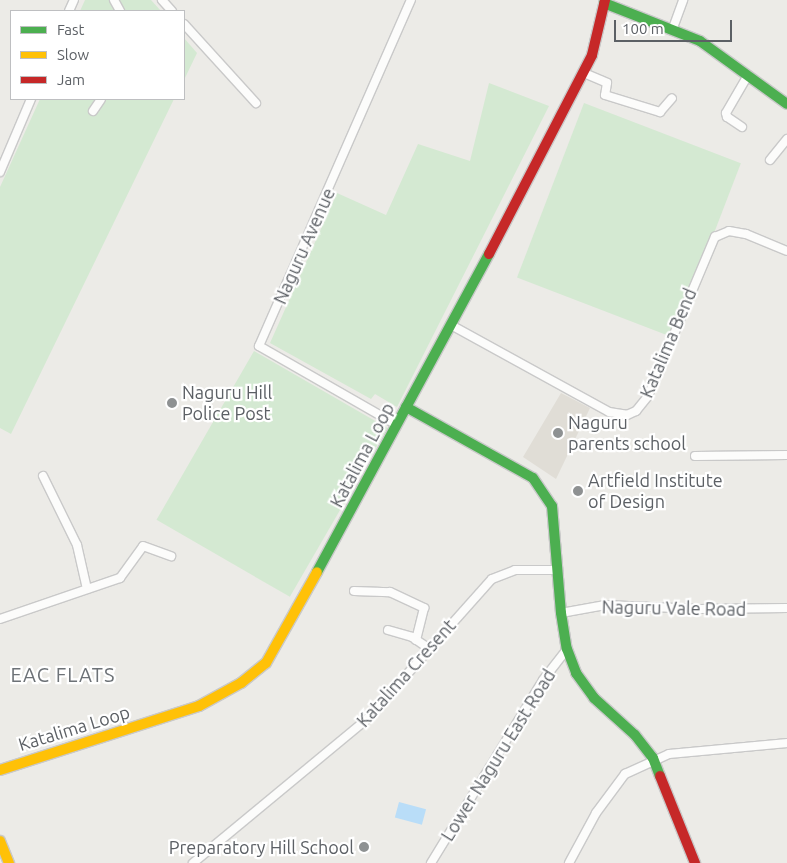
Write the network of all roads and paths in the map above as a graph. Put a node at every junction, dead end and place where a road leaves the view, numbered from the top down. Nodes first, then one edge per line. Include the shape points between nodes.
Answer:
1 (162, 0) edge
2 (412, 0) edge
3 (683, 0) edge
4 (605, 1) edge
5 (171, 10) edge
6 (185, 25) edge
7 (673, 28) junction
8 (584, 73) junction
9 (748, 75) junction
10 (672, 98) dead end
11 (31, 100) edge
12 (100, 100) edge
13 (256, 104) dead end
14 (787, 104) edge
15 (93, 111) dead end
16 (742, 128) dead end
17 (787, 139) edge
18 (770, 160) dead end
19 (0, 172) edge
20 (787, 251) edge
21 (451, 325) junction
22 (406, 407) junction
23 (397, 425) junction
24 (787, 455) edge
25 (696, 456) dead end
26 (43, 476) dead end
27 (171, 556) dead end
28 (558, 570) junction
29 (87, 589) junction
30 (354, 591) dead end
31 (787, 608) edge
32 (561, 613) junction
33 (0, 618) edge
34 (388, 630) dead end
35 (416, 640) junction
36 (567, 649) junction
37 (431, 650) junction
38 (787, 744) edge
39 (653, 758) junction
40 (0, 770) edge
41 (0, 841) edge
42 (8, 863) edge
43 (194, 863) edge
44 (431, 863) edge
45 (569, 863) edge
46 (695, 863) edge

1 - 5 street
2 - 23 street, Naguru Avenue via 259,346
3 - 7 street
4 - 7 street
4 - 8 street, Katalima Loop
6 - 13 street
7 - 9 street
8 - 10 street via 607,83 605,95 660,112
8 - 21 street, Katalima Loop
9 - 14 street
9 - 16 street via 726,113
11 - 19 street
12 - 15 street
17 - 18 street
20 - 21 street, Katalima Bend via 746,234 730,231 715,237 648,396 636,411 627,414 610,412
21 - 22 street, Katalima Loop
22 - 23 street, Katalima Loop
22 - 28 street via 533,478 552,506
23 - 40 street, Katalima Loop via 279,642 256,673 199,706
24 - 25 street
26 - 29 street via 77,545 85,568
27 - 29 street via 142,546 120,578
28 - 32 street
28 - 37 street, Katalima Cresent via 514,570 492,579
29 - 33 street
30 - 35 street via 390,592 424,608
31 - 32 street, Naguru Vale Road via 604,605
32 - 36 street
34 - 35 street
35 - 37 street
36 - 39 street via 585,687 635,735
36 - 44 street, Lower Naguru East Road via 543,680
37 - 43 street, Katalima Cresent via 368,718
38 - 39 street via 685,751
39 - 45 street via 625,774 615,784
39 - 46 street
41 - 42 street

